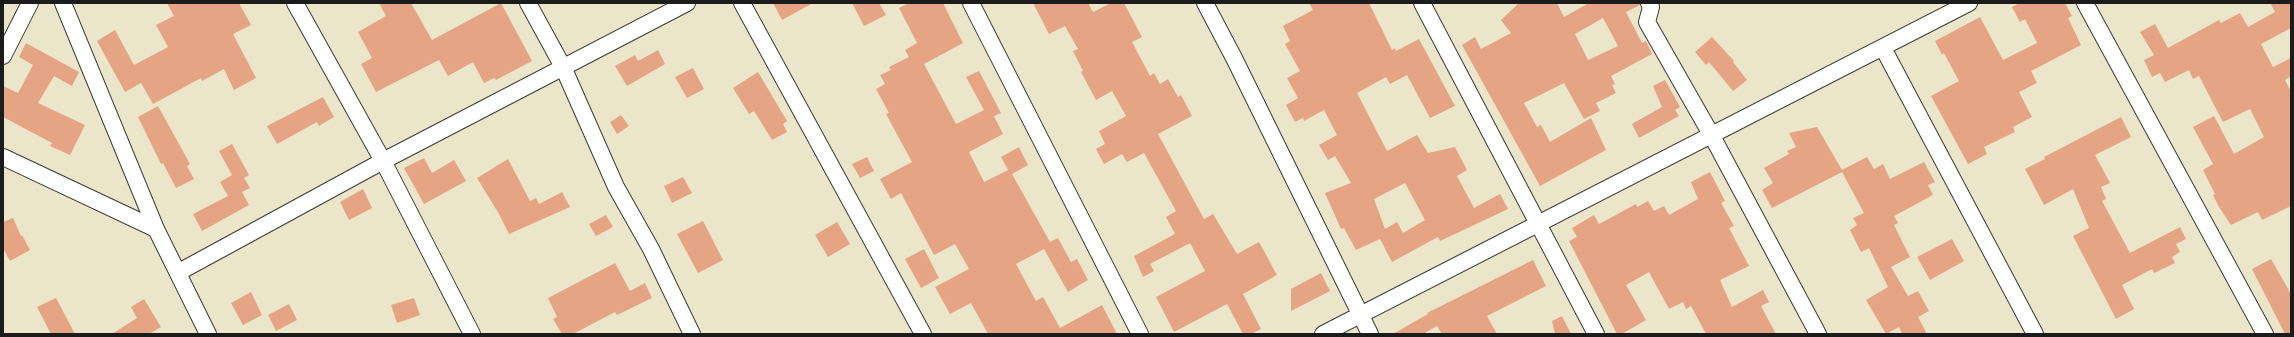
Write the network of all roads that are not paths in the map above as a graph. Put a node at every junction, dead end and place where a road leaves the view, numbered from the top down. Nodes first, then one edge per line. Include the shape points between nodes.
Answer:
1 (30, 3) edge
2 (295, 3) edge
3 (528, 3) edge
4 (688, 3) edge
5 (742, 3) edge
6 (971, 3) edge
7 (1205, 3) edge
8 (1422, 3) edge
9 (1649, 3) edge
10 (1969, 3) edge
11 (2084, 3) edge
12 (64, 4) edge
13 (1883, 48) junction
14 (3, 56) edge
15 (563, 67) junction
16 (1712, 136) junction
17 (3, 157) edge
18 (383, 161) junction
19 (1538, 225) junction
20 (156, 229) junction
21 (179, 272) junction
22 (1360, 316) junction
23 (208, 334) edge
24 (472, 334) edge
25 (692, 334) edge
26 (923, 334) edge
27 (1140, 334) edge
28 (1323, 334) edge
29 (1370, 334) edge
30 (1596, 334) edge
31 (1818, 334) edge
32 (2035, 334) edge
33 (2265, 334) edge

1 - 14 street
2 - 18 street
3 - 15 street
4 - 15 street
5 - 26 street
6 - 27 street
7 - 22 street
8 - 19 street
9 - 16 street via 1651,8 1647,22
10 - 13 street
11 - 33 street
12 - 20 street
13 - 16 street
13 - 32 street
15 - 18 street
15 - 25 street via 616,187 651,249
16 - 19 street
16 - 31 street
17 - 20 street
18 - 21 street
18 - 24 street
19 - 22 street
19 - 30 street
20 - 21 street
21 - 23 street
22 - 28 street
22 - 29 street

